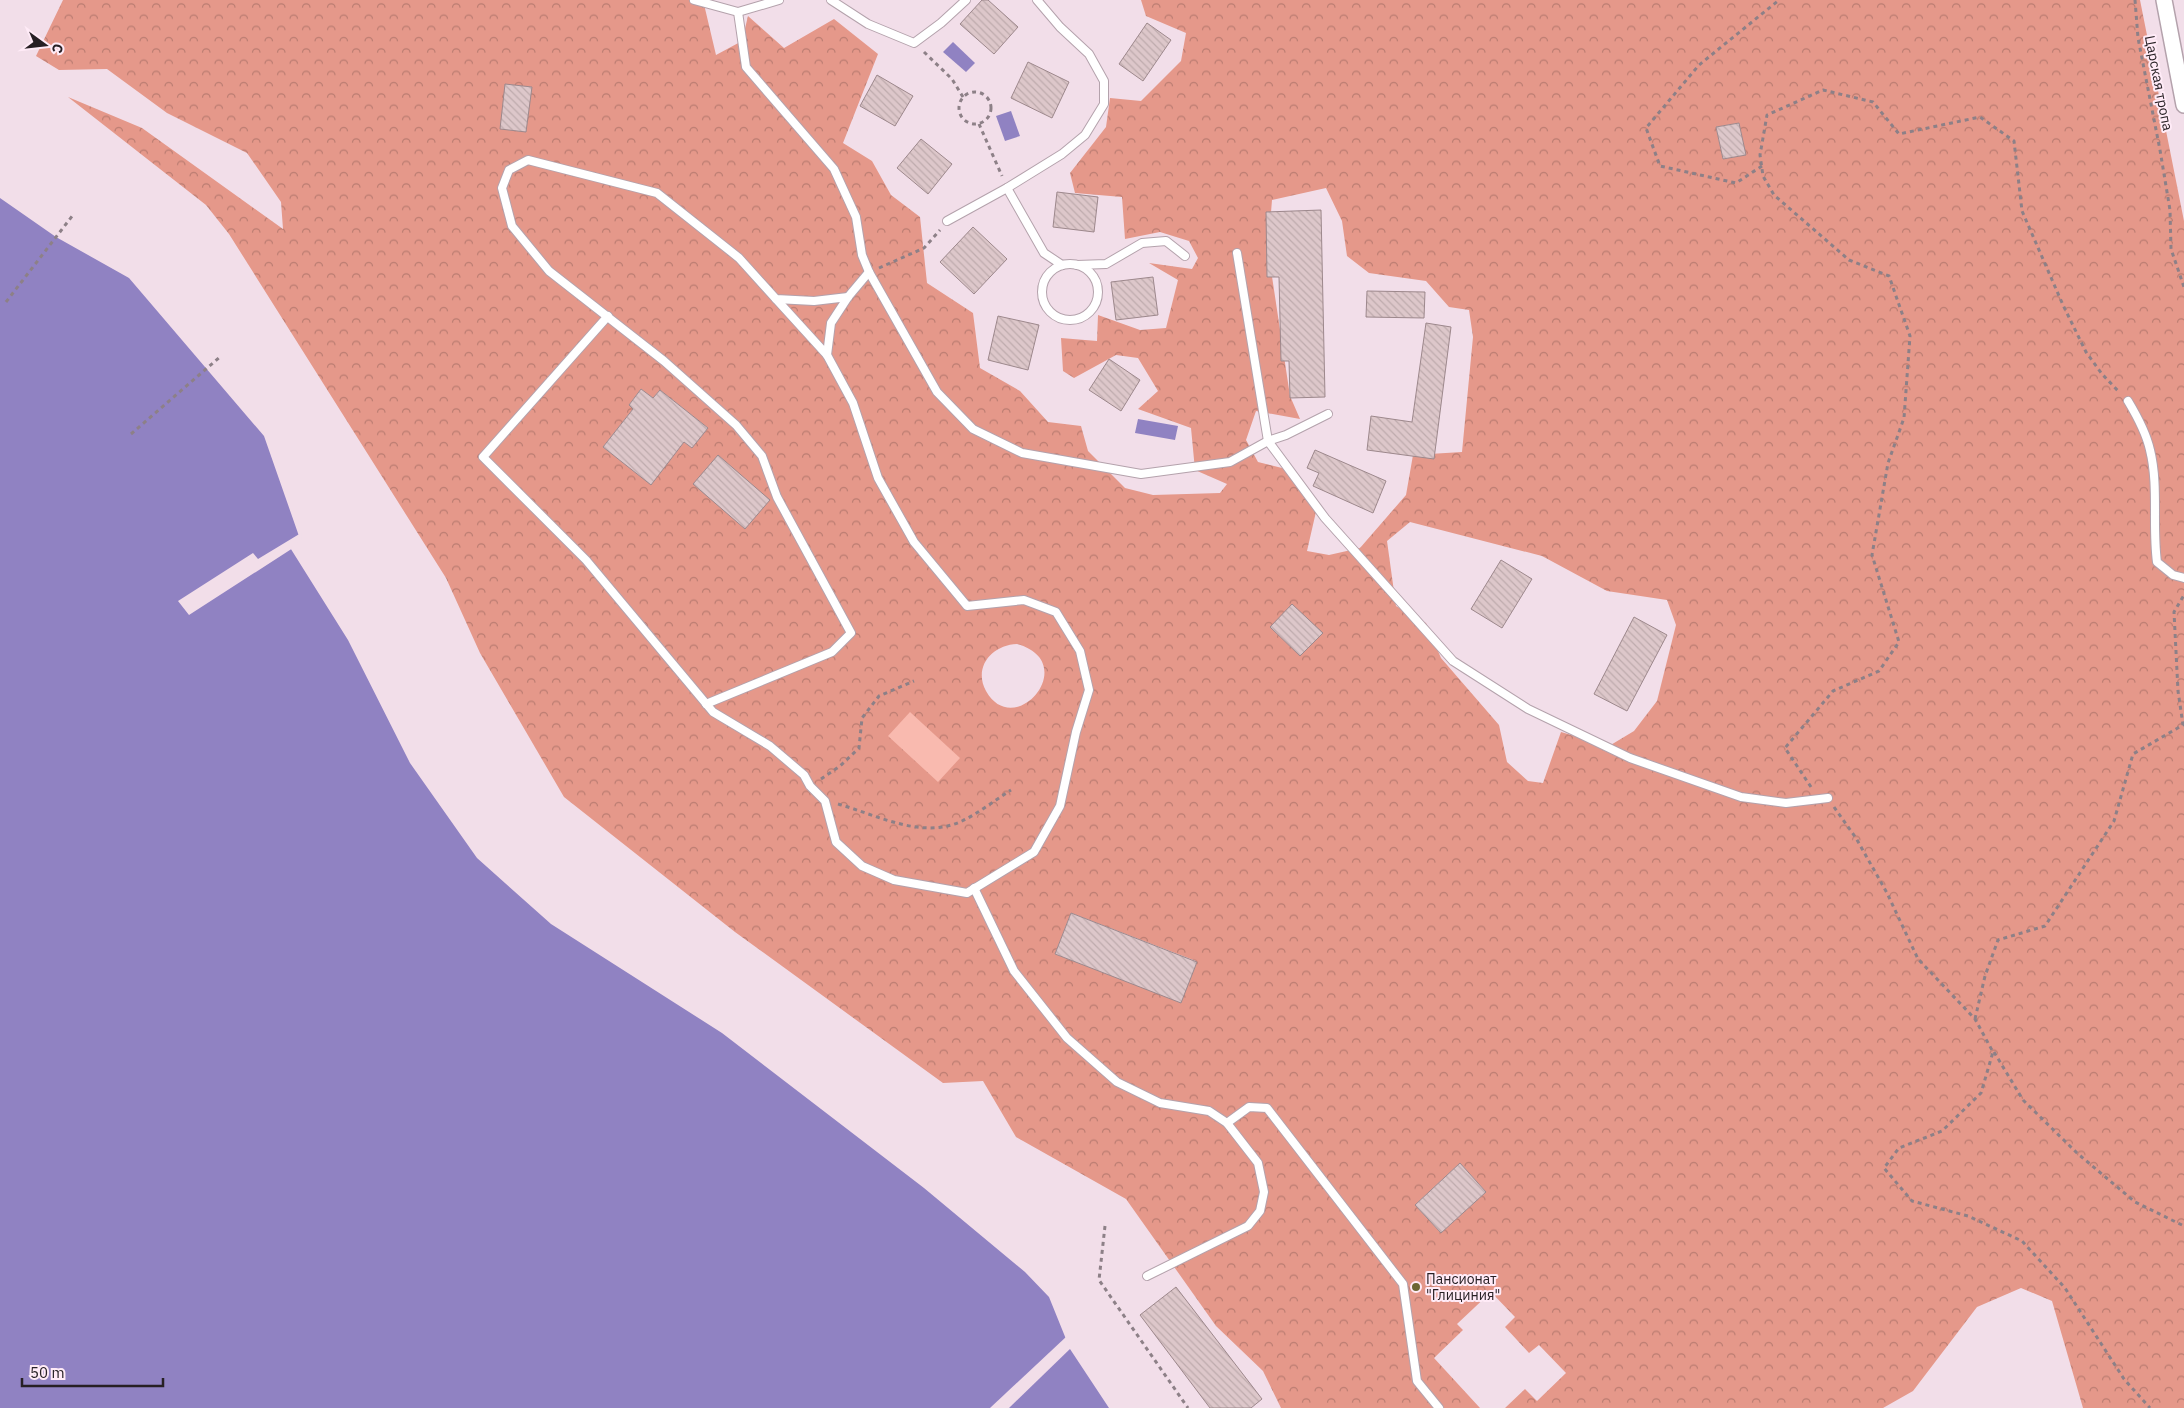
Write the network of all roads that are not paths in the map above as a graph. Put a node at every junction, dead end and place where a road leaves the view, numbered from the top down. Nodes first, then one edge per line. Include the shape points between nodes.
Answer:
1 (694, 0) edge
2 (778, 0) edge
3 (831, 0) edge
4 (966, 0) edge
5 (1038, 0) edge
6 (2164, 0) edge
7 (738, 12) junction
8 (2184, 105) edge
9 (1007, 188) junction
10 (947, 221) road end
11 (1237, 253) dead end
12 (1185, 256) dead end
13 (1062, 265) junction
14 (1077, 265) junction
15 (869, 272) junction
16 (848, 297) junction
17 (776, 299) junction
18 (608, 316) junction
19 (827, 355) junction
20 (2128, 401) road end
21 (1328, 414) dead end
22 (1268, 442) junction
23 (2184, 578) edge
24 (706, 704) junction
25 (1828, 798) road end
26 (974, 888) junction
27 (1227, 1122) junction
28 (1147, 1276) dead end
29 (1439, 1408) edge

1 - 7 lane
2 - 7 lane
3 - 4 lane via 868,24 914,43
5 - 9 lane via 1060,27 1089,54 1104,81 1104,104 1085,135 1062,154
6 - 8 street
7 - 15 lane via 746,67 834,169 856,217 862,255
9 - 10 lane
9 - 13 lane via 1044,253
11 - 22 lane
12 - 14 lane via 1166,241 1142,243 1106,264
13 - 14 lane
13 - 14 lane via 1050,272 1042,285 1042,300 1050,312 1062,319 1077,320 1090,312 1097,300 1097,285 1090,272
15 - 16 lane
15 - 22 lane via 937,392 973,429 1022,453 1141,474 1230,462
16 - 17 lane via 814,301
16 - 19 lane via 831,324
17 - 18 lane via 739,258 657,193 528,160 510,170 502,188 512,226 549,271
17 - 19 lane
18 - 24 lane via 483,457 586,560
18 - 24 lane via 736,425 762,456 777,496 851,633 832,652
19 - 26 lane via 853,403 878,478 914,542 967,606 1024,600 1056,612 1080,651 1089,690 1060,806 1034,852
20 - 23 lane via 2142,425 2151,451 2154,541 2158,562 2173,575
21 - 22 lane
22 - 25 lane via 1326,518 1453,661 1528,709 1630,758 1741,797 1786,804
24 - 26 lane via 713,712 770,746 804,775 825,801 836,842 862,866 894,880 957,892 967,893
26 - 27 lane via 1014,971 1068,1038 1117,1082 1160,1103 1208,1111
27 - 28 lane via 1258,1163 1264,1192 1260,1211 1248,1226
27 - 29 lane via 1249,1107 1267,1108 1404,1284 1417,1381

